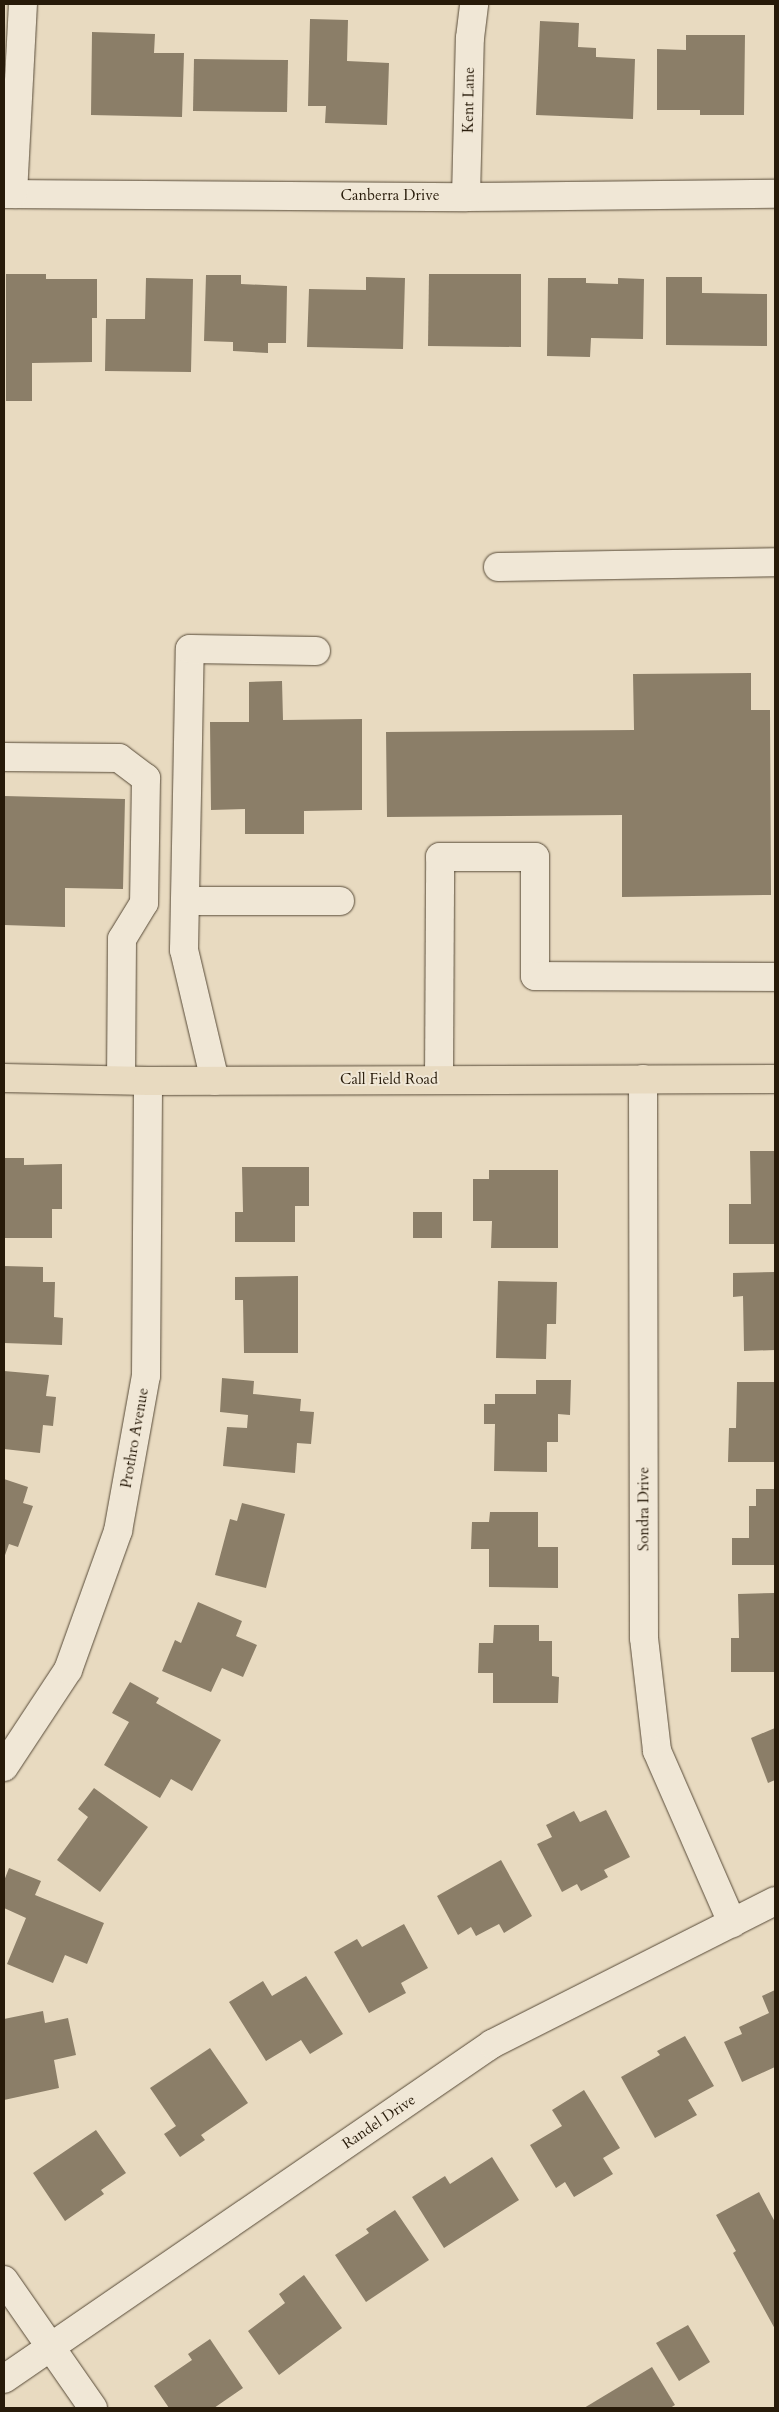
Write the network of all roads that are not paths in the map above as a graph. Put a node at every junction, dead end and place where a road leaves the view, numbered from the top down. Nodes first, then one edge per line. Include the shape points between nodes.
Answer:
1 (22, 4) edge
2 (474, 4) edge
3 (9, 194) edge
4 (775, 194) edge
5 (466, 197) junction
6 (775, 562) edge
7 (498, 566) dead end
8 (316, 651) dead end
9 (4, 756) edge
10 (185, 901) junction
11 (340, 901) dead end
12 (775, 977) edge
13 (4, 1078) edge
14 (643, 1079) junction
15 (775, 1079) edge
16 (121, 1080) junction
17 (439, 1080) junction
18 (148, 1081) junction
19 (215, 1081) junction
20 (4, 1767) edge
21 (775, 1901) edge
22 (732, 1922) junction
23 (4, 2280) edge
24 (51, 2346) junction
25 (4, 2379) edge
26 (92, 2408) edge

1 - 3 street
2 - 5 street, Kent Lane via 470,38
3 - 5 street, Canberra Drive
4 - 5 street, Canberra Drive
6 - 7 street
8 - 10 street via 190,649
9 - 16 street via 119,758 146,778 144,903 122,939
10 - 11 street
10 - 19 street via 184,950
12 - 17 street via 535,976 535,857 440,857
13 - 16 main road, Call Field Road
14 - 15 main road, Call Field Road
14 - 17 main road, Call Field Road
14 - 22 street, Sondra Drive via 644,1638 658,1751
16 - 18 main road, Call Field Road
17 - 19 main road, Call Field Road
18 - 19 main road, Call Field Road
18 - 20 street, Prothro Avenue via 146,1376 118,1531 68,1670
21 - 22 street, Randel Drive
22 - 24 street, Randel Drive via 492,2044
23 - 24 street
24 - 25 street, Randel Drive
24 - 26 street

